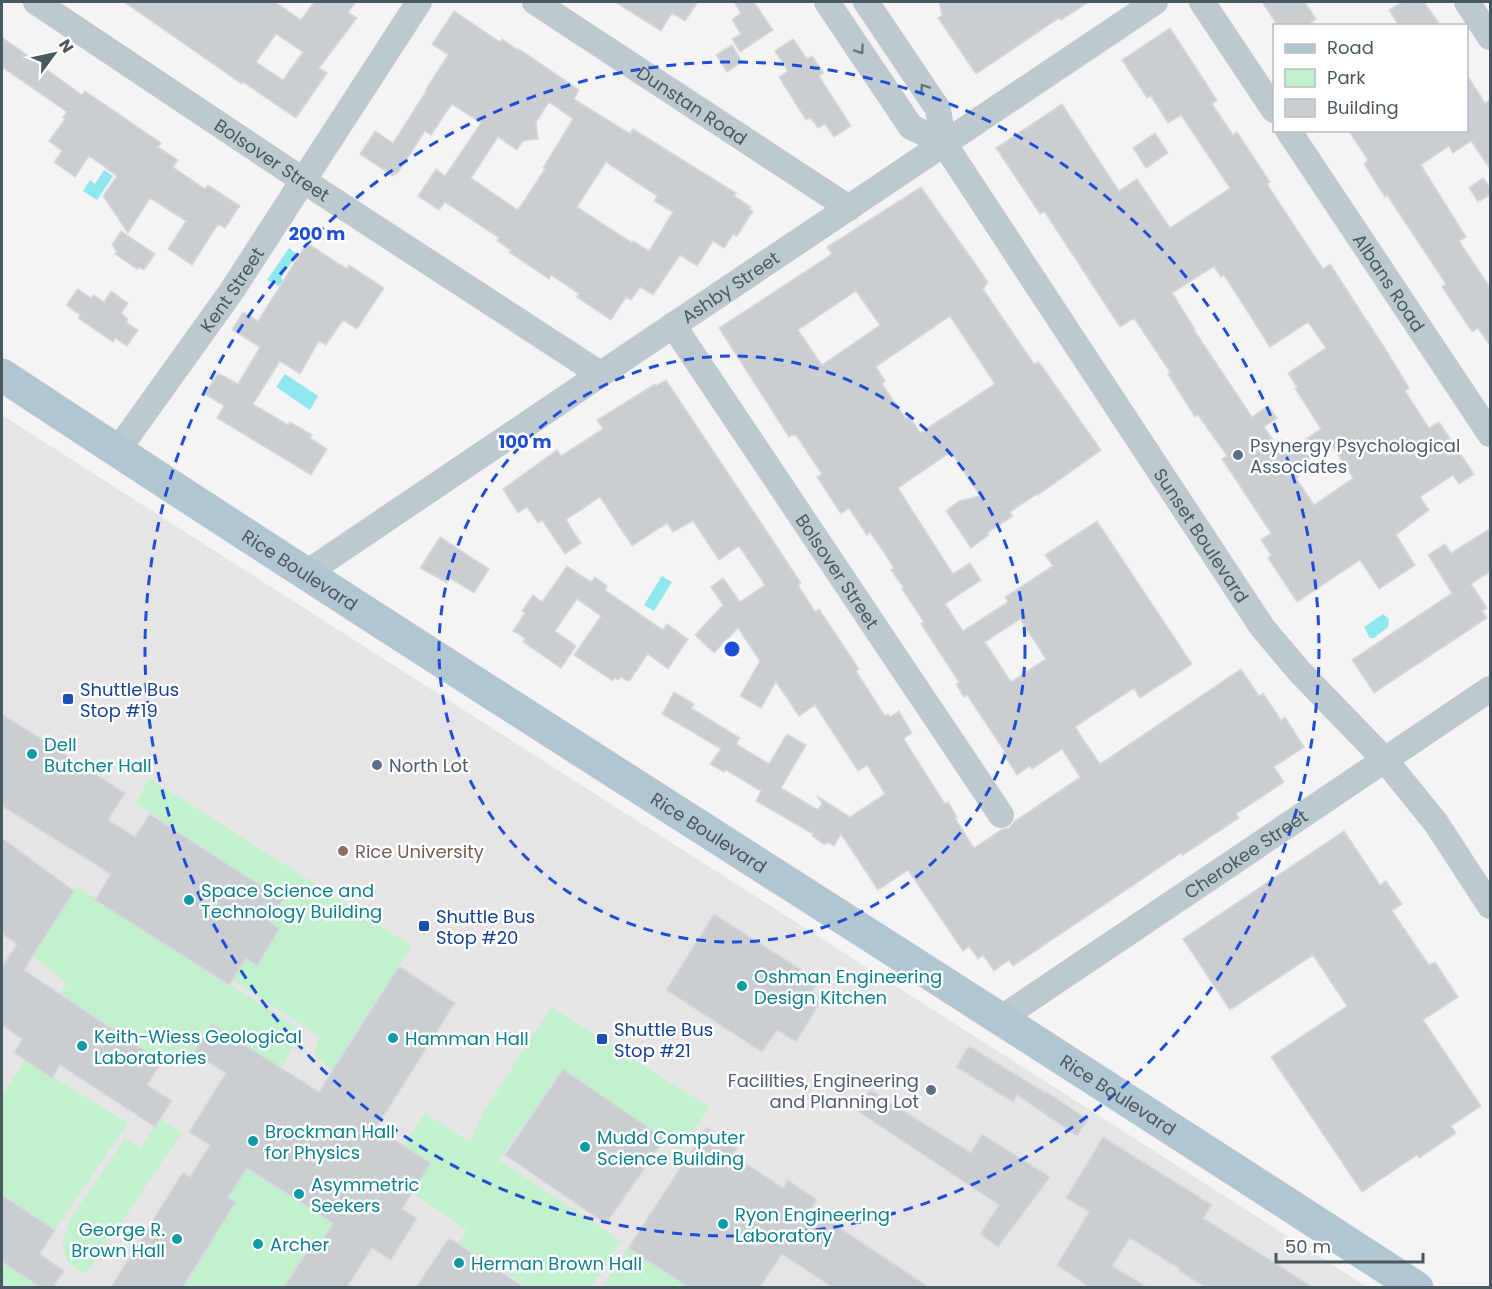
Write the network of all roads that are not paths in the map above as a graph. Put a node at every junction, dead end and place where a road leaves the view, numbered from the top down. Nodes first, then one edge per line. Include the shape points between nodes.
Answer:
1 (36, 2) edge
2 (419, 2) edge
3 (535, 2) edge
4 (827, 2) edge
5 (866, 2) edge
6 (1155, 2) edge
7 (1202, 2) edge
8 (1467, 2) edge
9 (1491, 37) edge
10 (1273, 107) edge
11 (1289, 132) edge
12 (943, 142) junction
13 (304, 181) junction
14 (849, 208) junction
15 (673, 325) junction
16 (600, 374) junction
17 (2, 375) edge
18 (1491, 434) edge
19 (117, 451) junction
20 (304, 574) junction
21 (1491, 689) edge
22 (1385, 760) junction
23 (1001, 815) dead end
24 (1491, 906) edge
25 (1000, 1019) junction
26 (1417, 1287) edge

1 - 13 street, Bolsover Street
2 - 13 street, Kent Street
3 - 14 street, Dunstan Road
4 -> 12 street via 911,127
12 -> 5 street, Sunset Boulevard via 938,109
6 - 12 street, Ashby Street
7 - 10 street
8 - 9 street
11 - 18 street, Albans Road
12 - 14 street, Ashby Street
12 - 22 street, Sunset Boulevard via 1262,627
13 - 16 street, Bolsover Street
13 - 19 street, Kent Street via 231,292
14 - 15 street, Ashby Street
15 - 16 street, Ashby Street
15 - 23 street, Bolsover Street
16 - 20 street, Ashby Street
17 - 19 main road, Rice Boulevard
19 - 20 main road, Rice Boulevard
20 - 25 main road, Rice Boulevard
21 - 22 street, Cherokee Street
22 - 24 street, Sunset Boulevard via 1436,823
22 - 25 street, Cherokee Street
25 - 26 main road, Rice Boulevard

